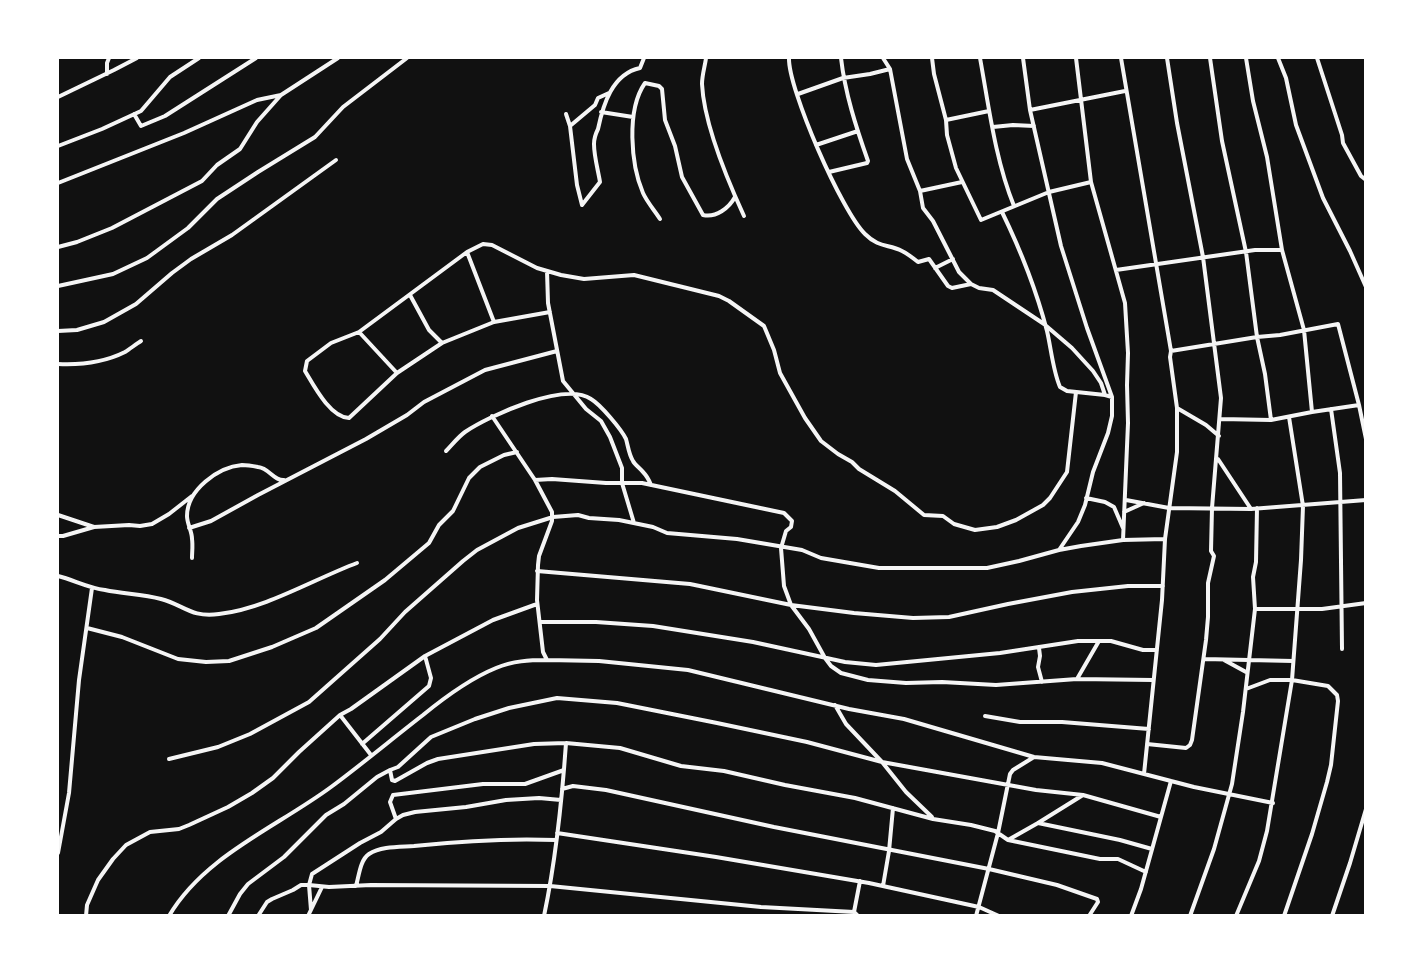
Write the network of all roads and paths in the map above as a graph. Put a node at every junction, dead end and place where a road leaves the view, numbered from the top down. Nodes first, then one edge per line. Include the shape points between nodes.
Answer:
1 (109, 58) edge
2 (137, 58) edge
3 (199, 58) edge
4 (256, 58) edge
5 (338, 58) edge
6 (407, 58) edge
7 (644, 58) edge
8 (706, 58) edge
9 (789, 58) edge
10 (841, 58) edge
11 (883, 58) edge
12 (932, 58) edge
13 (980, 58) edge
14 (1023, 58) edge
15 (1076, 58) edge
16 (1121, 58) edge
17 (1168, 58) edge
18 (1210, 58) edge
19 (1246, 58) edge
20 (1278, 58) edge
21 (1317, 58) edge
22 (890, 69) junction
23 (107, 74) junction
24 (843, 78) junction
25 (1125, 91) junction
26 (609, 93) junction
27 (798, 94) junction
28 (282, 95) junction
29 (58, 97) edge
30 (1080, 98) junction
31 (1030, 110) junction
32 (989, 111) junction
33 (602, 112) junction
34 (134, 114) junction
35 (566, 114) dead end
36 (633, 117) junction
37 (946, 120) junction
38 (570, 126) junction
39 (993, 126) junction
40 (1034, 126) junction
41 (858, 131) junction
42 (816, 145) junction
43 (58, 146) edge
44 (336, 160) dead end
45 (829, 172) junction
46 (1366, 180) edge
47 (962, 182) junction
48 (1091, 182) junction
49 (58, 183) edge
50 (920, 191) junction
51 (1050, 192) junction
52 (735, 196) junction
53 (1014, 206) junction
54 (1002, 212) junction
55 (744, 216) dead end
56 (660, 219) dead end
57 (58, 247) edge
58 (1282, 250) junction
59 (466, 252) junction
60 (1246, 252) junction
61 (1203, 256) junction
62 (953, 259) junction
63 (1156, 263) junction
64 (935, 268) junction
65 (1116, 270) junction
66 (547, 271) junction
67 (971, 284) junction
68 (58, 286) edge
69 (1366, 287) edge
70 (410, 295) junction
71 (550, 312) junction
72 (494, 322) junction
73 (1044, 324) junction
74 (1304, 330) junction
75 (58, 331) edge
76 (359, 332) junction
77 (1257, 336) junction
78 (141, 341) dead end
79 (442, 343) junction
80 (1213, 344) junction
81 (557, 351) junction
82 (1171, 351) junction
83 (58, 364) edge
84 (396, 373) junction
85 (1076, 392) junction
86 (576, 395) junction
87 (1105, 395) junction
88 (1112, 397) junction
89 (1359, 406) junction
90 (1177, 408) junction
91 (1331, 409) junction
92 (1312, 412) junction
93 (492, 416) junction
94 (1289, 417) junction
95 (1221, 419) junction
96 (1271, 420) junction
97 (1219, 436) junction
98 (1366, 439) edge
99 (446, 451) dead end
100 (517, 452) junction
101 (1217, 457) junction
102 (296, 476) junction
103 (536, 480) junction
104 (622, 483) junction
105 (651, 485) junction
106 (194, 494) junction
107 (1086, 498) junction
108 (1126, 500) junction
109 (1366, 500) edge
110 (1144, 503) junction
111 (1341, 503) junction
112 (1303, 506) junction
113 (1169, 508) junction
114 (1212, 508) junction
115 (1257, 508) junction
116 (1251, 509) junction
117 (1124, 512) junction
118 (58, 516) edge
119 (553, 517) junction
120 (634, 523) junction
121 (94, 527) junction
122 (189, 528) junction
123 (1123, 528) junction
124 (58, 536) edge
125 (1165, 539) junction
126 (1123, 540) junction
127 (781, 548) junction
128 (1059, 550) junction
129 (192, 558) dead end
130 (357, 563) dead end
131 (537, 571) junction
132 (58, 576) edge
133 (1163, 586) junction
134 (92, 588) junction
135 (1366, 603) edge
136 (538, 604) junction
137 (791, 605) junction
138 (1341, 606) junction
139 (1255, 609) junction
140 (1297, 609) junction
141 (540, 622) junction
142 (87, 628) junction
143 (1099, 641) junction
144 (1039, 648) junction
145 (1342, 649) dead end
146 (1157, 650) junction
147 (425, 656) junction
148 (825, 658) junction
149 (1204, 659) junction
150 (547, 660) junction
151 (1223, 660) junction
152 (1248, 661) junction
153 (1293, 661) junction
154 (1246, 672) junction
155 (1077, 679) junction
156 (1154, 680) junction
157 (1292, 680) junction
158 (1042, 682) junction
159 (1246, 689) junction
160 (835, 705) junction
161 (340, 715) junction
162 (986, 716) dead end
163 (1149, 729) junction
164 (566, 742) junction
165 (362, 744) junction
166 (1147, 744) junction
167 (372, 755) junction
168 (1034, 757) junction
169 (169, 759) dead end
170 (882, 762) junction
171 (390, 770) junction
172 (564, 770) junction
173 (1144, 774) junction
174 (1171, 781) junction
175 (1007, 784) junction
176 (562, 789) junction
177 (1230, 794) junction
178 (1083, 795) junction
179 (561, 800) junction
180 (1273, 803) junction
181 (893, 808) junction
182 (1366, 809) edge
183 (1161, 817) junction
184 (396, 819) junction
185 (934, 819) junction
186 (1038, 823) junction
187 (557, 833) junction
188 (998, 833) junction
189 (556, 840) junction
190 (1008, 840) junction
191 (1152, 849) junction
192 (889, 850) junction
193 (58, 853) edge
194 (989, 869) junction
195 (1146, 872) junction
196 (860, 881) junction
197 (309, 885) junction
198 (356, 886) junction
199 (550, 886) junction
200 (883, 886) junction
201 (322, 887) junction
202 (979, 907) junction
203 (311, 910) junction
204 (856, 914) edge
205 (86, 916) edge
206 (169, 916) edge
207 (228, 916) edge
208 (258, 916) edge
209 (308, 916) edge
210 (544, 916) edge
211 (976, 916) edge
212 (999, 916) edge
213 (1089, 916) edge
214 (1131, 916) edge
215 (1190, 916) edge
216 (1236, 916) edge
217 (1284, 916) edge
218 (1332, 916) edge

1 - 23 street
2 - 23 street
3 - 34 street via 170,77 148,104
4 - 34 street via 165,116 141,126
5 - 28 street
6 - 68 street via 343,107 315,137 217,199 188,228 147,258 113,274
7 - 26 street via 640,68 620,80
8 - 52 street via 702,84 706,110
9 - 27 street via 789,70
10 - 24 street
11 - 22 street
12 - 37 street
13 - 32 street
14 - 31 street
15 - 30 street
16 - 25 street
17 - 61 street
18 - 60 street via 1222,141
19 - 58 street
20 - 69 street via 1298,130 1323,198
21 - 46 street via 1343,143
22 - 24 street
22 - 50 street via 907,159
23 - 29 street
24 - 27 street
24 - 41 street
25 - 30 street
25 - 63 street
26 - 33 street
26 - 38 street via 598,98 595,105
27 - 42 street
28 - 49 street via 257,100 184,134
28 - 57 street via 257,122 240,149 217,165 202,181 112,228
30 - 31 street
30 - 48 street
31 - 40 street
32 - 37 street
32 - 39 street
33 - 36 street
33 - 38 street via 594,143 600,182 582,205
34 - 43 street
35 - 38 street
36 - 52 street via 645,83 661,87 665,120 682,177 703,215 710,216 725,209
36 - 56 street via 633,149 641,186
37 - 47 street via 947,135
39 - 40 street
39 - 53 street via 1001,168
40 - 51 street
41 - 42 street
41 - 45 street via 868,162
42 - 45 street
44 - 75 street via 232,235 172,272 136,304 104,322 77,330
45 - 64 street via 863,233 877,243 901,250 918,262 929,259
47 - 50 street
47 - 54 street via 982,220
48 - 51 street
48 - 65 street
50 - 62 street via 923,208
51 - 53 street
51 - 88 street via 1061,246
52 - 55 street
53 - 54 street
54 - 73 street via 1030,273
58 - 60 street
58 - 74 street
59 - 66 street via 483,244 492,245
59 - 70 street
59 - 72 street
60 - 61 street
60 - 77 street
61 - 63 street
61 - 80 street
62 - 64 street
62 - 67 street via 959,272
63 - 65 street
63 - 82 street
64 - 67 street via 952,288
65 - 108 street via 1125,303 1128,353
66 - 71 street
66 - 85 street via 584,279 634,275 729,301 764,326 780,373 821,440 924,515 943,516 954,524 975,530 1016,520 1050,498 1067,472
67 - 73 street via 996,292
70 - 76 street
70 - 79 street via 429,330
71 - 72 street
71 - 81 street
72 - 79 street
73 - 85 street via 1059,385 1061,389
73 - 87 street via 1093,371
74 - 77 street
74 - 89 street via 1338,324
74 - 92 street
76 - 84 street
76 - 84 street via 331,342 307,361 306,370 322,398 343,418 349,418
77 - 80 street
77 - 96 street
78 - 83 street via 106,358 81,364
79 - 84 street
80 - 82 street
80 - 95 street via 1222,398
81 - 86 street via 563,381
81 - 102 street via 485,370
82 - 90 street
85 - 87 street
86 - 93 street via 533,401
86 - 104 street via 585,408 603,423 622,468
86 - 105 street via 590,398 616,424 633,461
87 - 88 street
88 - 107 street via 1108,433
89 - 91 street
89 - 98 street
90 - 97 street
90 - 113 street via 1177,452
91 - 92 street
91 - 111 street
92 - 94 street
93 - 99 street via 463,434
93 - 100 street
94 - 96 street
94 - 112 street
95 - 96 street
95 - 97 street
97 - 101 street
100 - 103 street
100 - 142 street via 491,460 475,472 431,541 385,580 316,628 272,647 229,661 187,660
101 - 114 street
101 - 116 street
102 - 106 street via 282,481 261,467 242,466 225,470 205,482
102 - 122 street via 211,521
103 - 104 street
103 - 119 street
104 - 105 street
104 - 120 street
105 - 127 street via 784,514 792,524 786,531
106 - 121 street via 152,524
106 - 122 street via 188,505
107 - 123 street via 1114,507
107 - 128 street via 1078,522
108 - 110 street
108 - 117 street
109 - 111 street
110 - 113 street
110 - 117 street
111 - 112 street
111 - 138 street
112 - 115 street
112 - 140 street
113 - 114 street
113 - 125 street
114 - 116 street
114 - 149 street via 1211,551 1214,556 1208,583
115 - 116 street
115 - 139 street
117 - 123 street
118 - 121 street
119 - 120 street via 578,515
119 - 131 street
119 - 169 street via 518,528 477,550 309,702 250,734 218,747
120 - 127 street via 667,533 744,540
121 - 124 street
122 - 129 street
123 - 126 street
125 - 126 street
125 - 133 street
126 - 128 street
127 - 128 street via 802,550 821,558 872,568 987,568
127 - 137 street via 784,586
130 - 134 street via 260,604 217,615 186,611 142,594
131 - 136 street
131 - 137 street via 690,584
132 - 134 street
133 - 137 street via 1072,592 945,618 887,616
133 - 146 street
134 - 142 street
135 - 138 street
136 - 141 street
136 - 147 street via 493,620
137 - 148 street
138 - 140 street
138 - 145 street
139 - 140 street
139 - 152 street
140 - 153 street
141 - 148 street via 653,626 753,642
141 - 150 street
142 - 193 street via 69,793
143 - 144 street
143 - 146 street
143 - 155 street
144 - 148 street via 879,665
144 - 158 street via 1038,667
146 - 156 street
147 - 161 street
147 - 165 street via 431,678 428,686
148 - 158 street via 841,673 868,680 996,685
149 - 151 street
149 - 166 street via 1190,745 1186,748
150 - 160 street via 675,668
150 - 167 street via 522,660 494,668 446,696
151 - 152 street
151 - 154 street
152 - 153 street
152 - 154 street
153 - 157 street
154 - 159 street
155 - 156 street
155 - 158 street
156 - 163 street
157 - 159 street via 1270,680
157 - 180 street
157 - 217 street via 1328,686 1337,695 1338,708 1327,782
159 - 177 street
160 - 168 street via 904,719
160 - 170 street via 846,724
161 - 165 street
161 - 205 street via 273,778 252,793 184,827 150,832 126,845 98,880 87,905
162 - 163 street via 1020,722
163 - 166 street
164 - 171 street via 438,759 396,781 392,780
164 - 172 street
164 - 181 street via 620,748 681,766 724,771
165 - 167 street
166 - 173 street
167 - 206 street via 330,788 211,869 186,891
168 - 173 street via 1102,763
168 - 175 street via 1010,774
170 - 171 street via 806,742 617,703 557,698 509,708 436,735
170 - 175 street
170 - 185 street
171 - 207 street via 327,814 284,856 248,884
172 - 176 street
172 - 184 street via 525,784 483,784 393,795 390,802
173 - 174 street
174 - 177 street
174 - 183 street
175 - 178 street
175 - 188 street
176 - 179 street
176 - 192 street via 606,790
177 - 180 street
177 - 215 street
178 - 183 street
178 - 186 street
179 - 184 street via 506,800 415,812
179 - 187 street
180 - 216 street via 1261,854
181 - 185 street
181 - 192 street
182 - 218 street
183 - 191 street
184 - 197 street via 380,833 312,873
185 - 188 street via 971,824
186 - 190 street
186 - 191 street
187 - 189 street
187 - 196 street
188 - 190 street
188 - 194 street
189 - 198 street via 478,841 378,850 367,856
189 - 199 street
190 - 195 street via 1100,859 1118,859
191 - 195 street
192 - 194 street
192 - 200 street
194 - 202 street
194 - 213 street via 1090,896 1098,902
195 - 214 street
196 - 200 street
196 - 204 street
197 - 201 street
197 - 203 street
197 - 208 street via 301,885 267,902
198 - 199 street
198 - 201 street
199 - 204 street
199 - 210 street
200 - 202 street
201 - 203 street
202 - 211 street
202 - 212 street
203 - 209 street

